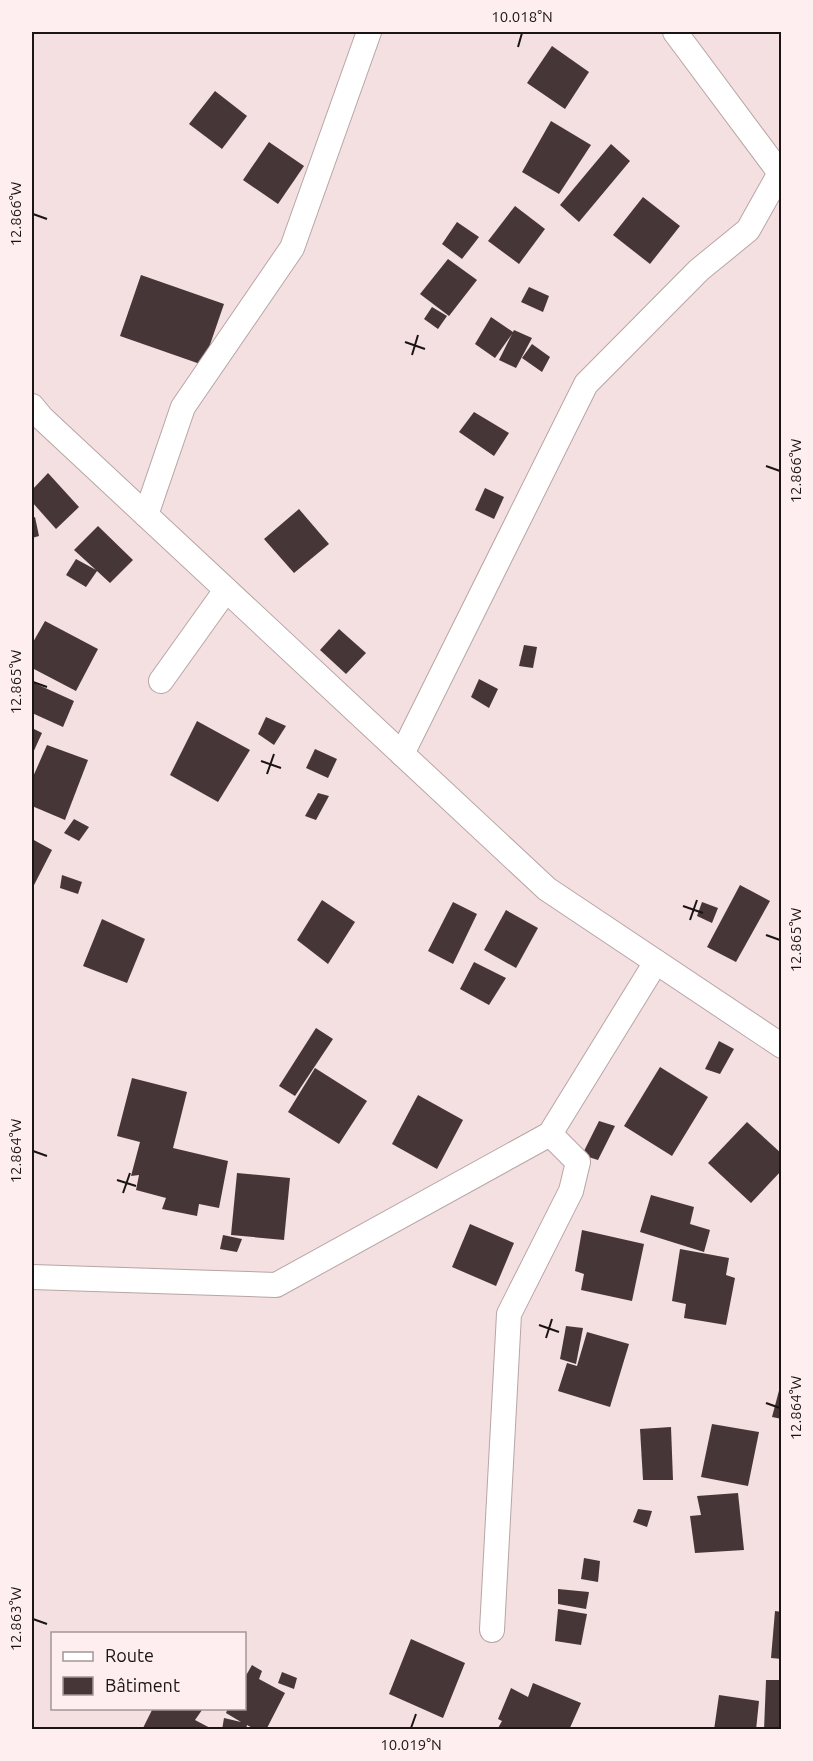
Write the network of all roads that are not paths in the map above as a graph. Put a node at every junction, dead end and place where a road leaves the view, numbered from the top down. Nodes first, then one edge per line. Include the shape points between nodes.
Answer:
1 (369, 32) edge
2 (675, 32) edge
3 (32, 406) edge
4 (146, 515) junction
5 (226, 590) junction
6 (161, 681) dead end
7 (402, 754) junction
8 (656, 962) junction
9 (782, 1046) edge
10 (550, 1134) junction
11 (32, 1277) edge
12 (492, 1630) dead end

1 - 4 street via 292,248 183,407
2 - 7 street via 780,173 748,230 699,270 586,384
3 - 4 street
4 - 5 street
5 - 6 street
5 - 7 street
7 - 8 street via 547,889
8 - 9 street
8 - 10 street
10 - 11 street via 276,1285
10 - 12 street via 579,1162 571,1191 509,1314

